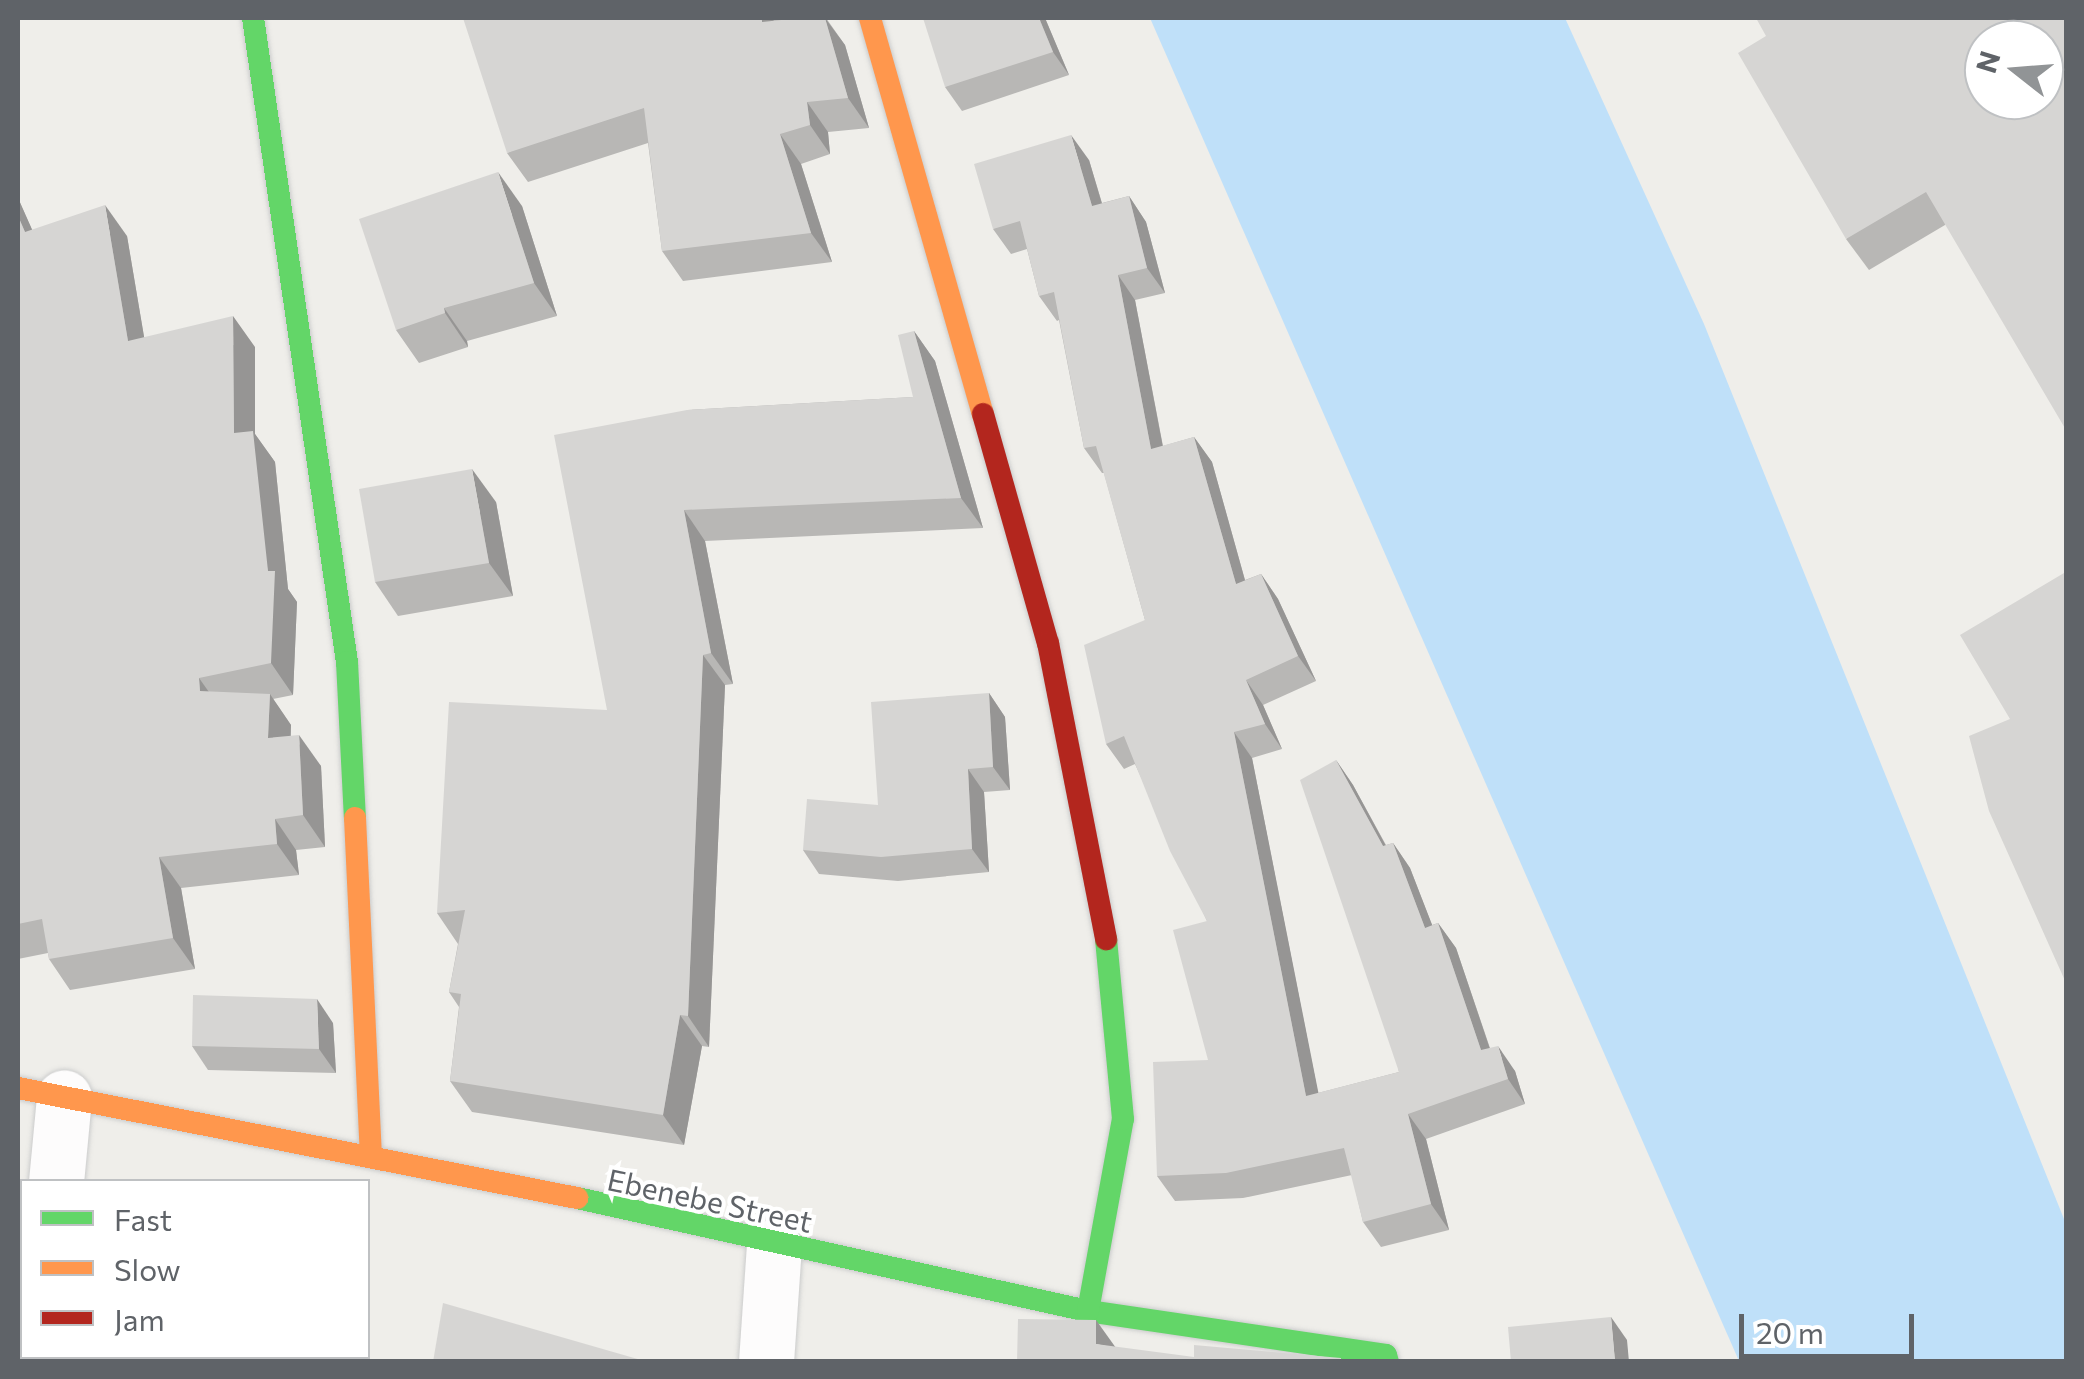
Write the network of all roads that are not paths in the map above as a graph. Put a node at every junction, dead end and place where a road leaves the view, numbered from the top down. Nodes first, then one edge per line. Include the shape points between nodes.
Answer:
1 (254, 18) edge
2 (870, 18) edge
3 (41, 1092) edge
4 (370, 1154) junction
5 (56, 1179) edge
6 (774, 1246) junction
7 (1088, 1311) junction
8 (766, 1362) edge
9 (1388, 1362) edge

1 - 4 street via 347,662
2 - 7 street via 1048,643 1106,940 1122,1119
3 - 4 street, Ebenebe Street
3 - 5 street
4 - 6 street, Ebenebe Street
6 - 7 street, Ebenebe Street
6 - 8 street
7 - 9 street, Ebenebe Street via 1386,1355

